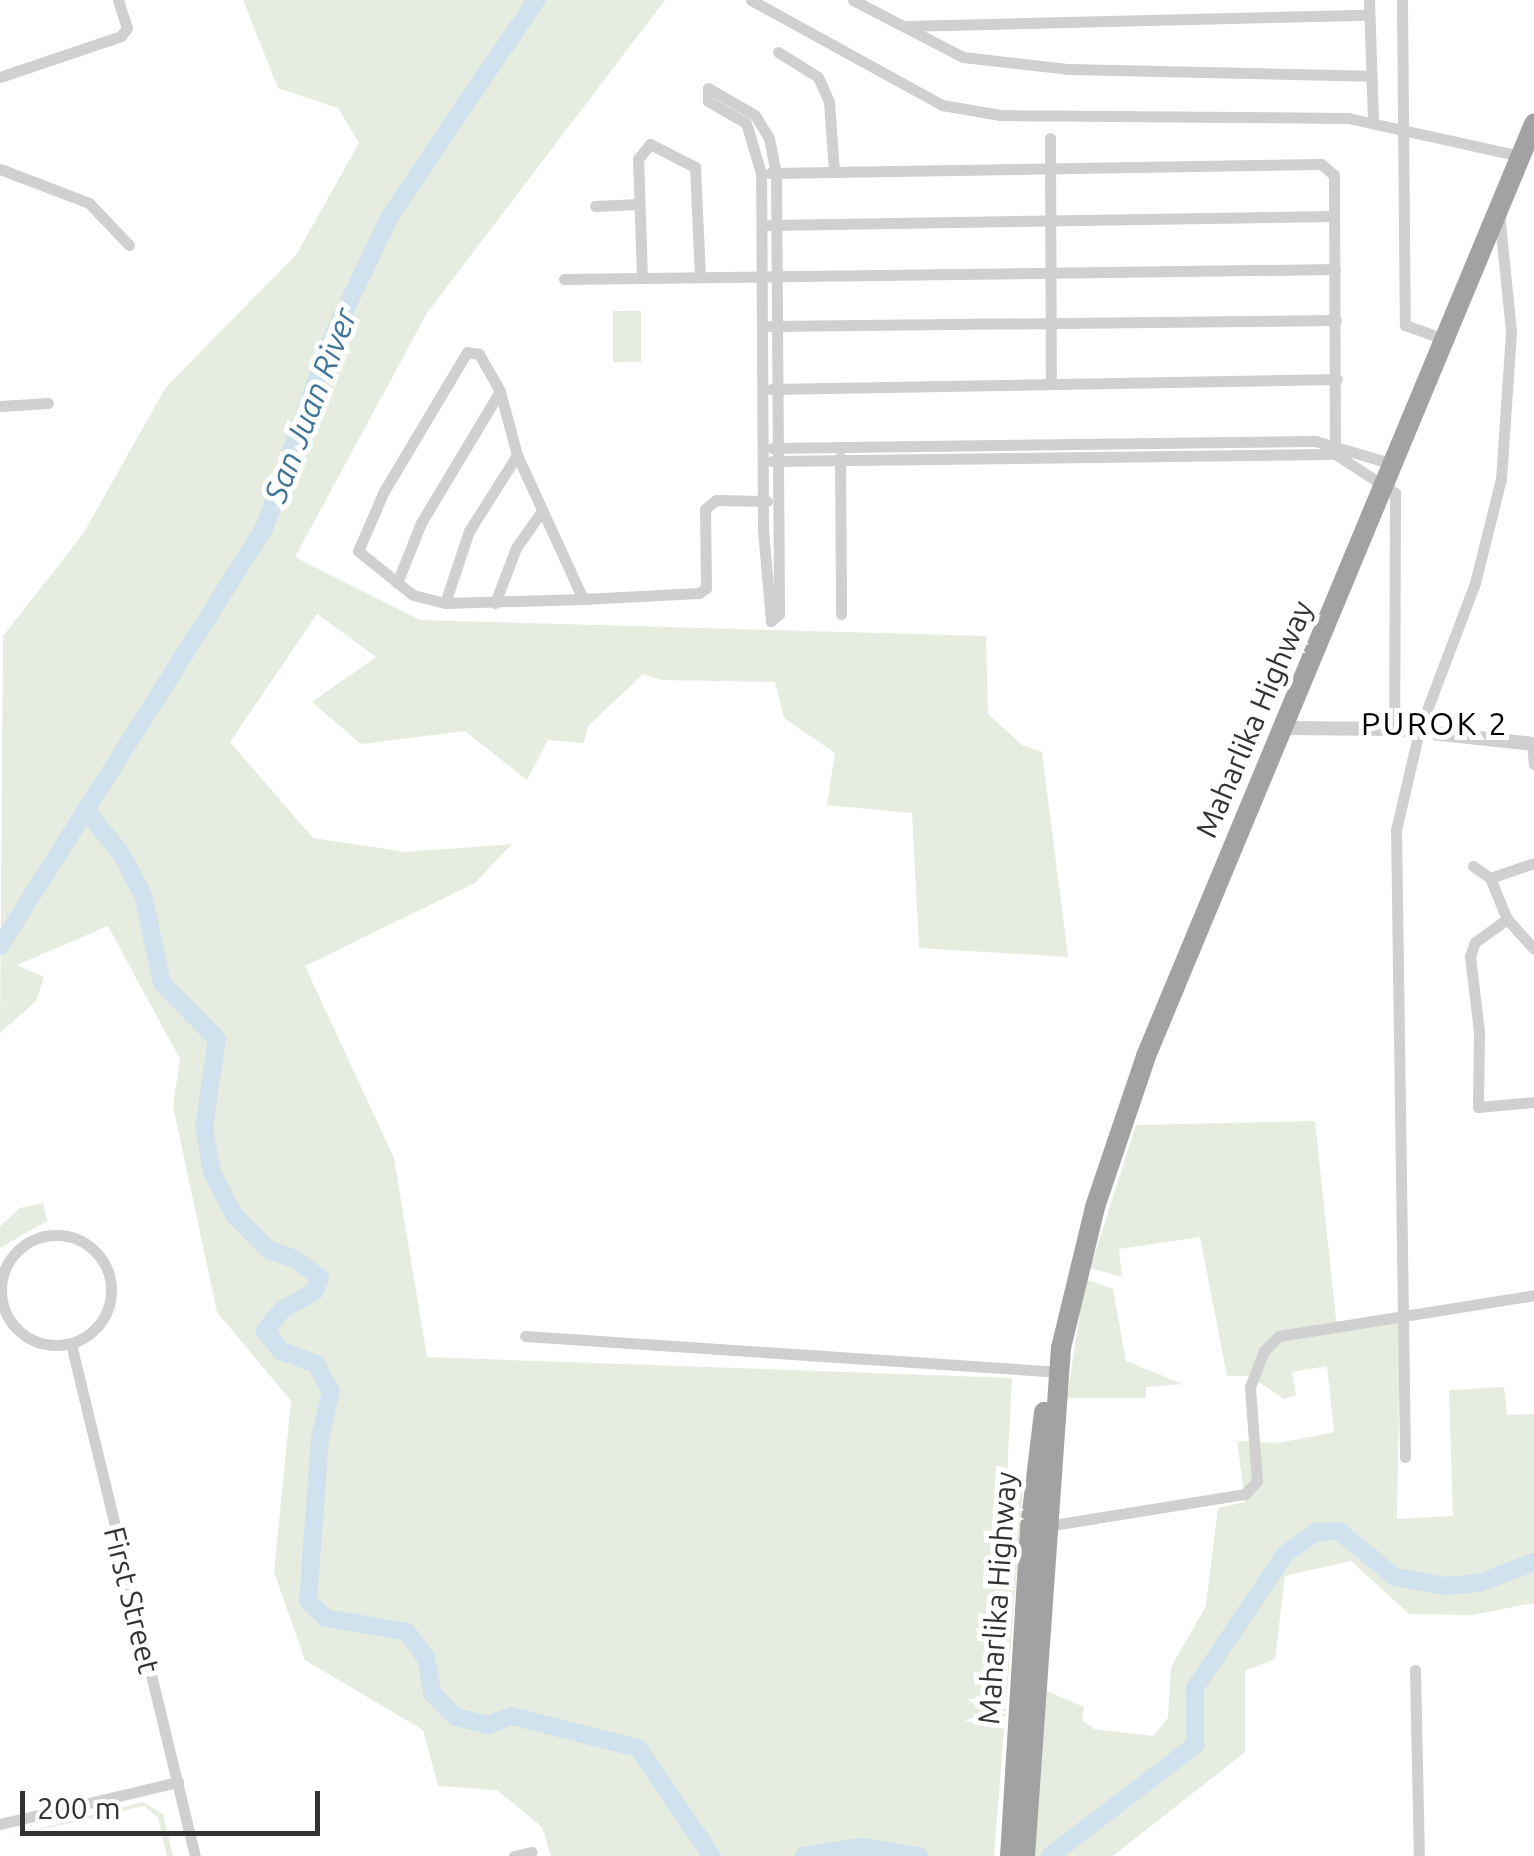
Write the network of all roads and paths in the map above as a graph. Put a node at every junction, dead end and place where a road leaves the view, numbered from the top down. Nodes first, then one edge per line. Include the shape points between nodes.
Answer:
1 (118, 0) edge
2 (752, 0) edge
3 (853, 0) edge
4 (1368, 0) edge
5 (1402, 0) edge
6 (778, 6) edge
7 (1369, 15) junction
8 (902, 26) junction
9 (778, 52) dead end
10 (0, 76) edge
11 (1370, 76) junction
12 (1373, 122) junction
13 (1534, 124) edge
14 (1404, 129) junction
15 (1050, 138) dead end
16 (1521, 156) junction
17 (1050, 168) junction
18 (0, 169) edge
19 (834, 172) junction
20 (761, 173) junction
21 (776, 173) junction
22 (638, 204) junction
23 (595, 206) dead end
24 (1498, 209) junction
25 (1334, 216) junction
26 (1050, 220) junction
27 (761, 225) junction
28 (776, 225) junction
29 (129, 245) dead end
30 (1335, 269) junction
31 (1051, 272) junction
32 (762, 276) junction
33 (776, 276) junction
34 (700, 277) junction
35 (642, 278) junction
36 (564, 279) dead end
37 (1336, 320) junction
38 (1051, 323) junction
39 (769, 326) junction
40 (1444, 338) junction
41 (1337, 379) junction
42 (1052, 384) junction
43 (769, 389) junction
44 (500, 390) junction
45 (48, 403) dead end
46 (0, 406) edge
47 (1336, 449) junction
48 (840, 454) junction
49 (517, 455) junction
50 (769, 455) junction
51 (1389, 473) junction
52 (770, 501) junction
53 (541, 512) junction
54 (397, 583) junction
55 (583, 599) junction
56 (495, 602) junction
57 (445, 603) junction
58 (841, 614) dead end
59 (1284, 728) junction
60 (1394, 728) junction
61 (1419, 730) junction
62 (1533, 743) edge
63 (1534, 764) edge
64 (1534, 863) edge
65 (1473, 866) dead end
66 (1490, 878) junction
67 (1507, 919) junction
68 (1534, 949) edge
69 (1534, 1102) edge
70 (1534, 1295) edge
71 (1405, 1317) junction
72 (526, 1336) dead end
73 (71, 1344) junction
74 (1056, 1371) junction
75 (1405, 1457) dead end
76 (1047, 1526) junction
77 (1415, 1670) dead end
78 (178, 1782) junction
79 (1020, 1817) junction
80 (0, 1824) edge
81 (532, 1852) dead end
82 (196, 1856) edge
83 (514, 1856) edge
84 (1010, 1856) edge
85 (1025, 1856) edge
86 (1419, 1856) edge

1 - 10 street via 128,28 121,36
2 - 6 street
3 - 8 street
4 - 7 street
5 - 14 street
6 - 12 street via 942,105 1000,114
7 - 8 street
7 - 11 street
8 - 11 street via 963,57 1051,67
9 - 19 street via 804,65 823,89
11 - 12 street
12 - 14 street
13 - 16 highway, Maharlika Highway
14 - 16 street
14 - 40 street via 1405,325
15 - 17 street
16 - 24 highway, Maharlika Highway
17 - 19 street
17 - 25 street via 1321,164 1334,175
17 - 26 street
18 - 29 street via 90,203
19 - 21 street
20 - 21 street
20 - 21 street via 746,123 704,92 718,89 754,116 769,138
20 - 27 street
21 - 28 street
22 - 23 street
22 - 34 street via 638,159 650,144 695,166
22 - 35 street
24 - 40 highway, Maharlika Highway
24 - 61 street via 1511,332 1501,479 1475,583
25 - 26 street
25 - 30 street
26 - 28 street
26 - 31 street
27 - 28 street
27 - 32 street
28 - 33 street
30 - 31 street
30 - 37 street
31 - 33 street
31 - 38 street
32 - 33 street
32 - 34 street
32 - 39 street
33 - 39 street
34 - 35 street
35 - 36 street
37 - 38 street
37 - 41 street
38 - 39 street
38 - 42 street
39 - 43 street
40 - 51 highway, Maharlika Highway
41 - 42 street
41 - 47 street
42 - 43 street
43 - 50 street
44 - 49 street
44 - 54 street via 422,523
44 - 54 street via 479,354 466,352 384,491 358,551
45 - 46 street
47 - 48 street
47 - 51 street
47 - 51 street
48 - 50 street
48 - 58 street
49 - 53 street
49 - 57 street via 469,531
50 - 52 street
51 - 59 highway, Maharlika Highway
51 - 60 street via 1395,493
52 - 52 street via 765,614 771,621 779,614
52 - 55 street via 716,500 705,509 706,588 699,593
53 - 55 street
53 - 56 street via 516,548
54 - 57 street
55 - 56 street
56 - 57 street
59 - 60 street
59 - 74 highway, Maharlika Highway via 1115,1141
60 - 61 street
61 - 62 street
61 - 71 street via 1396,830
62 - 63 street
64 - 66 street
65 - 66 street
66 - 67 street
67 - 68 street
67 - 69 street via 1472,948 1478,1106
70 - 71 street
71 - 75 street
71 - 76 street via 1278,1336 1264,1351 1250,1387 1257,1482 1246,1494
72 - 74 street
73 - 73 street via 96,1330 110,1305 107,1266 78,1239 34,1239 14,1254 2,1276 1,1299 26,1337
73 - 78 street, First Street
74 - 76 highway, Maharlika Highway
74 - 79 highway, Maharlika Highway via 1030,1528
76 - 79 highway, Maharlika Highway
77 - 86 street
78 - 80 street
78 - 82 street, First Street
79 - 84 highway, Maharlika Highway
79 - 85 highway, Maharlika Highway
81 - 83 street

